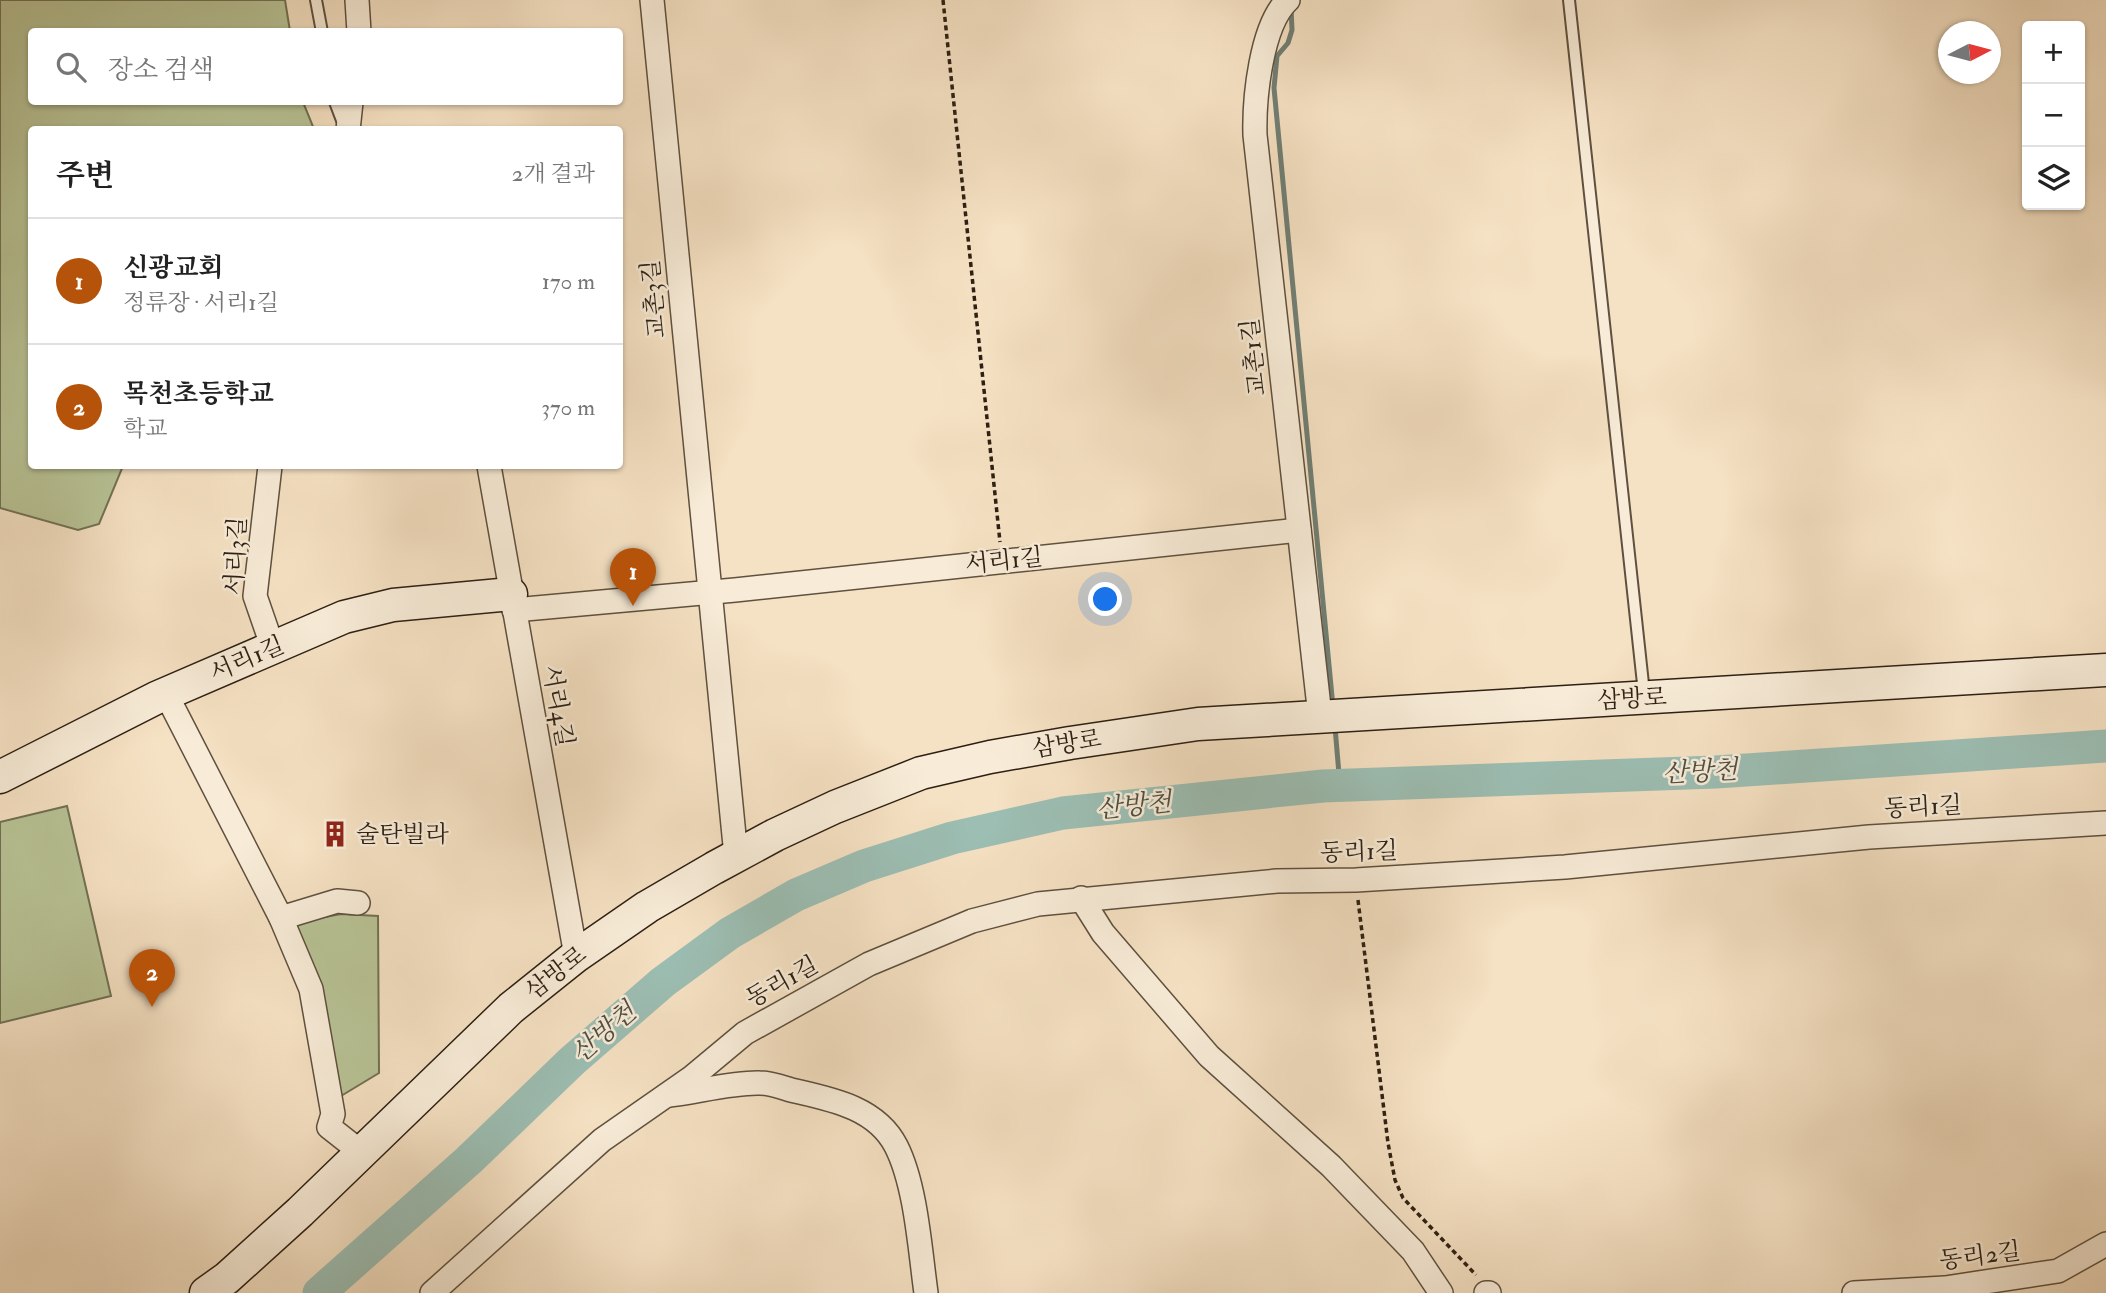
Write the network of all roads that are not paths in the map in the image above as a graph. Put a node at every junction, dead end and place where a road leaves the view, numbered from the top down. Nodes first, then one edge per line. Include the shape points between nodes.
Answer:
1 (316, 0) edge
2 (357, 0) edge
3 (652, 0) edge
4 (1569, 0) edge
5 (1283, 4) edge
6 (321, 28) edge
7 (359, 28) edge
8 (336, 105) edge
9 (350, 105) edge
10 (344, 126) edge
11 (345, 126) edge
12 (270, 469) edge
13 (490, 469) edge
14 (1299, 530) junction
15 (709, 593) junction
16 (512, 602) junction
17 (273, 648) junction
18 (2106, 670) edge
19 (166, 694) junction
20 (1645, 698) junction
21 (1329, 715) junction
22 (0, 776) edge
23 (2106, 823) edge
24 (736, 856) junction
25 (344, 895) dead end
26 (1081, 898) junction
27 (281, 918) junction
28 (576, 956) junction
29 (663, 1096) junction
30 (362, 1153) junction
31 (2106, 1244) edge
32 (206, 1293) edge
33 (432, 1293) edge
34 (926, 1293) edge
35 (1441, 1293) edge
36 (1854, 1293) edge

1 - 6 lane
2 - 7 street
3 - 15 street, 교촌3길
4 - 20 lane
5 - 14 street, 교촌1길 via 1269,36 1254,108
8 - 10 lane
9 - 11 street
12 - 17 street, 서리3길 via 255,596
13 - 16 street, 서리4길
14 - 15 street, 서리1길
14 - 21 street, 교촌1길
15 - 16 street, 서리1길
15 - 24 street
16 - 17 street, 서리1길 via 393,605 344,617
16 - 28 street, 서리4길
17 - 19 street, 서리1길
18 - 20 street, 삼방로
19 - 22 street, 서리1길
19 - 27 street
20 - 21 street, 삼방로
21 - 24 street, 삼방로 via 1198,724 990,757 921,773 835,807
23 - 26 street, 동리1길 via 1869,837 1565,867 1277,881
24 - 28 street, 삼방로
25 - 27 street
26 - 29 street, 동리1길 via 972,921 869,964 746,1033
26 - 35 street via 1103,933 1209,1056 1340,1176 1413,1251
27 - 30 street via 311,989 333,1114 329,1127
28 - 30 street, 삼방로 via 512,1008
29 - 33 street, 동리1길 via 602,1140
29 - 34 street, 동리1길 via 761,1083 859,1110 884,1129 905,1169
30 - 32 street, 삼방로 via 255,1254
31 - 36 street, 동리2길 via 2058,1271 1945,1288

